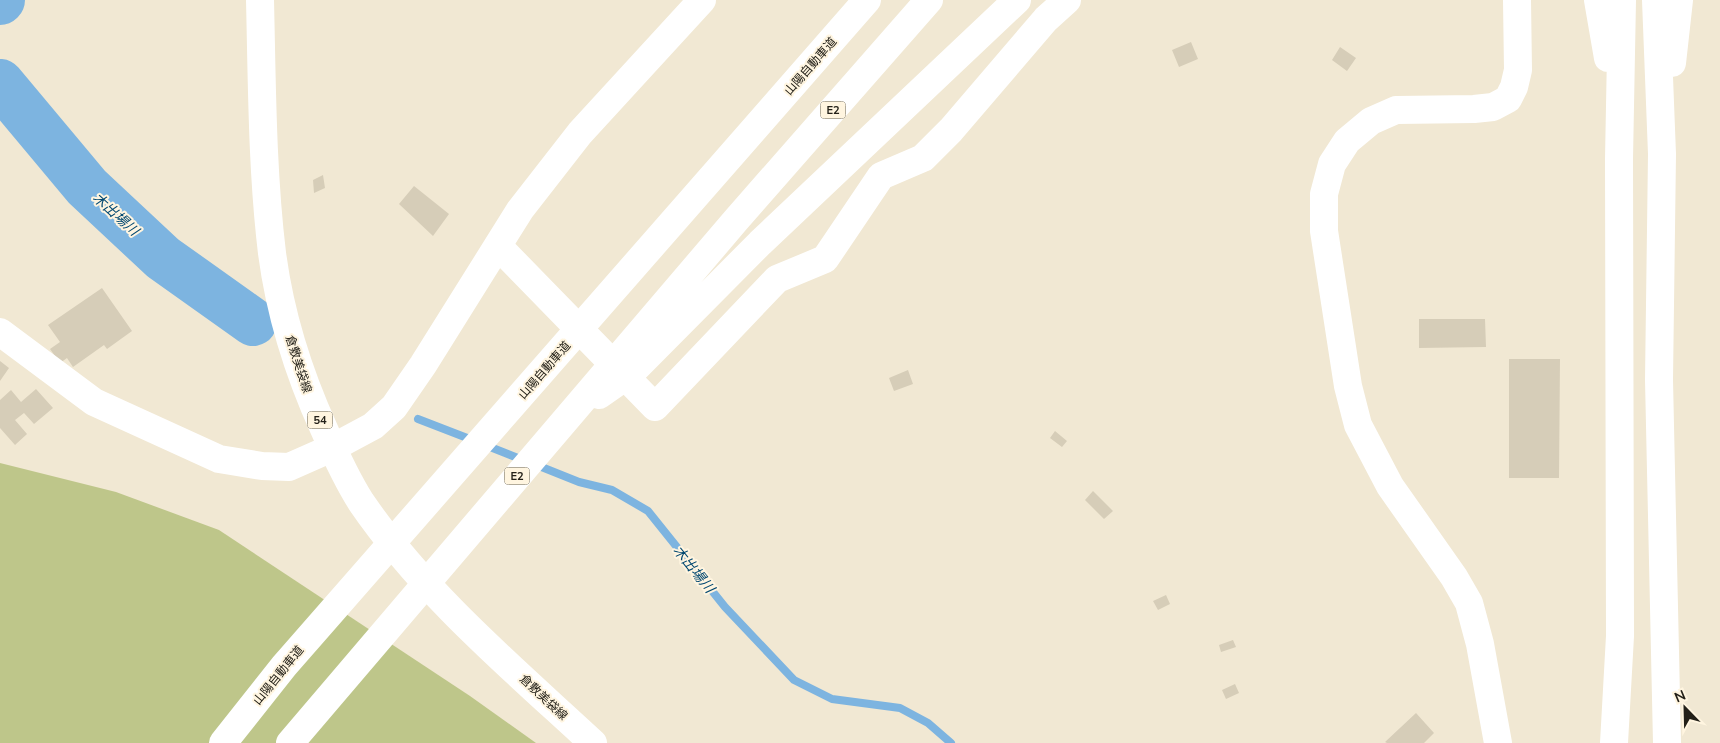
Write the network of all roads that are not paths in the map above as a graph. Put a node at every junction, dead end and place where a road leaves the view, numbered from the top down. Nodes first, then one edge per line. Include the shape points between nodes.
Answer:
1 (260, 0) edge
2 (702, 0) edge
3 (868, 0) edge
4 (929, 0) edge
5 (1018, 0) edge
6 (1067, 0) edge
7 (1518, 0) edge
8 (1598, 0) edge
9 (1622, 0) edge
10 (1656, 0) edge
11 (1679, 0) edge
12 (1662, 154) junction
13 (1619, 158) junction
14 (498, 246) junction
15 (0, 332) edge
16 (567, 417) junction
17 (332, 448) junction
18 (1620, 636) junction
19 (294, 738) edge
20 (223, 743) edge
21 (593, 743) edge
22 (1498, 743) edge
23 (1614, 743) edge
24 (1629, 743) edge
25 (1667, 743) edge

1 - 17 main road, 倉敷美袋線 / 54 via 272,254 287,329 306,389
2 - 14 main road via 580,133 520,210
3 - 20 main road, 山陽自動車道 via 284,666
4 - 16 main road, E2
5 - 16 main road via 760,243 632,372
6 - 14 main road via 1046,19 923,158 881,176 825,259 776,280 655,407
7 - 22 main road via 1518,70 1508,99 1493,107 1474,109 1396,110 1371,121 1347,141 1332,164 1324,194 1324,231 1348,386 1358,425 1390,486 1469,603
8 - 13 main road
9 - 13 main road
10 - 12 main road
11 - 12 main road
12 - 25 main road via 1659,380
13 - 18 main road
14 - 17 main road via 394,407 373,426
15 - 17 main road via 94,402 219,459 289,467
16 - 19 main road, E2
17 - 21 main road, 倉敷美袋線 / 54 via 361,501 402,555 457,615
18 - 23 main road
18 - 24 main road

